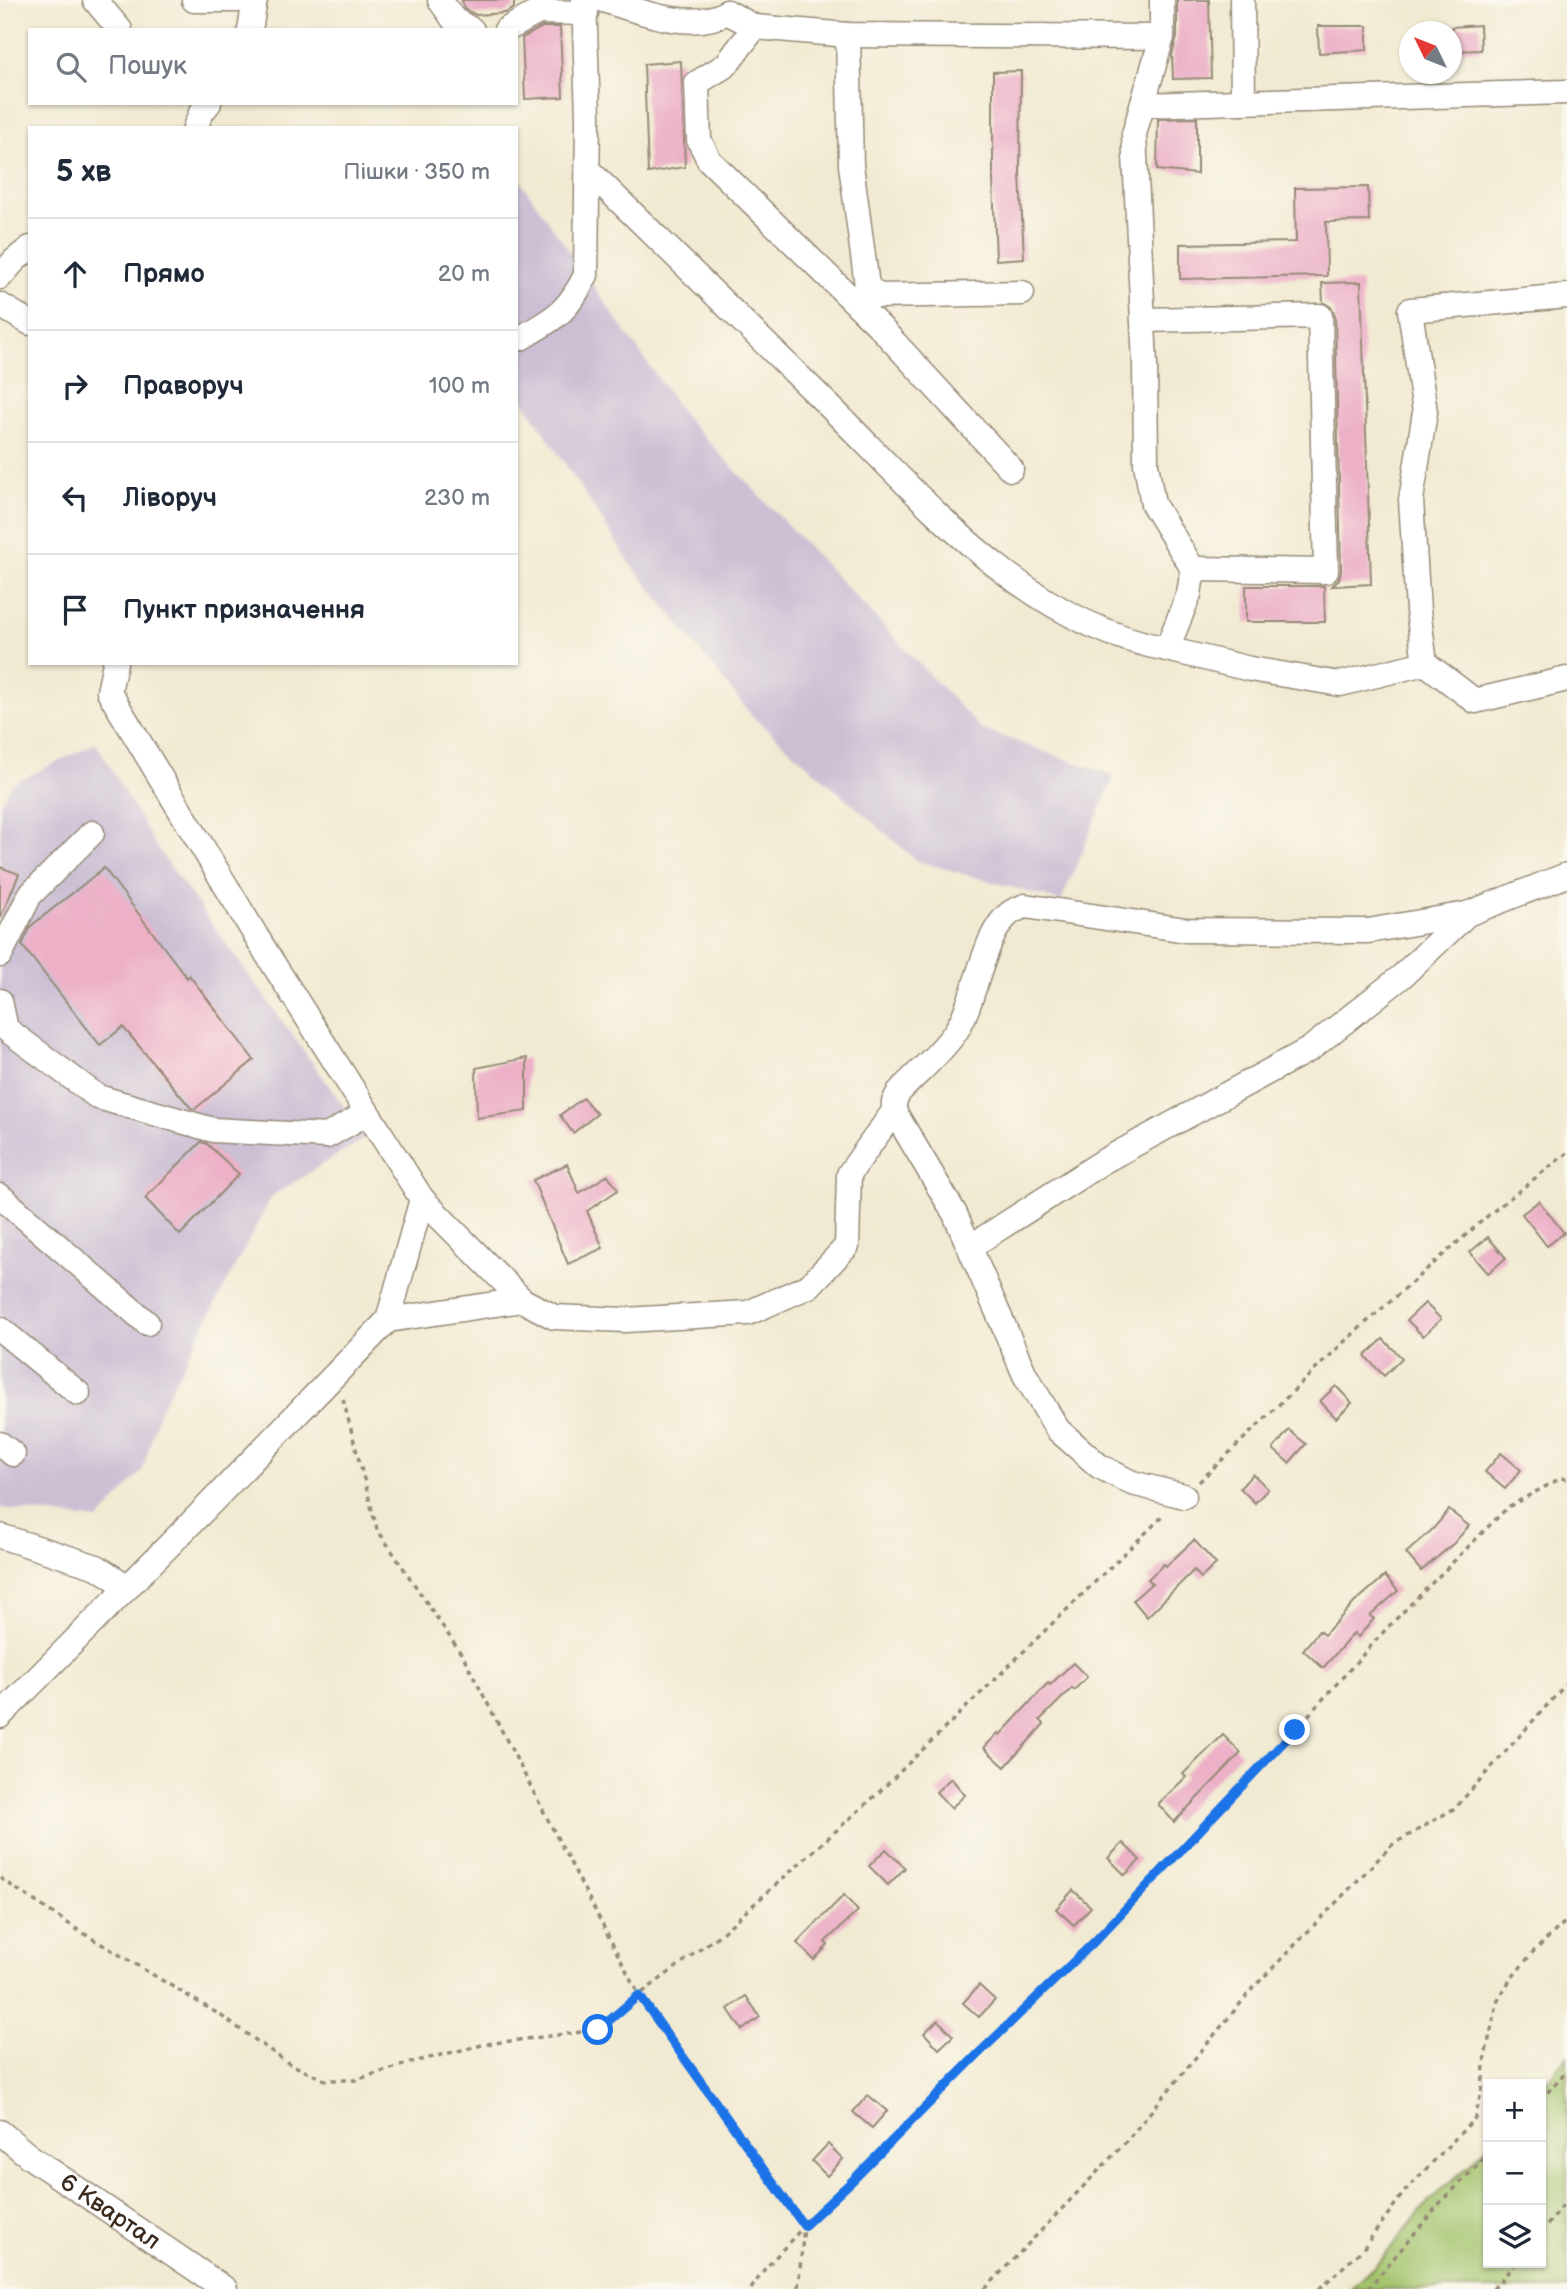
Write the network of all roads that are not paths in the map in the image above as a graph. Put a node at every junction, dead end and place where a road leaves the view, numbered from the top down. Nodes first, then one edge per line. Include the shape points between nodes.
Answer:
1 (95, 0) edge
2 (194, 0) edge
3 (238, 0) edge
4 (255, 0) edge
5 (440, 0) edge
6 (1162, 0) edge
7 (1242, 0) edge
8 (591, 4) edge
9 (727, 6) edge
10 (755, 27) junction
11 (118, 28) edge
12 (250, 28) edge
13 (468, 28) edge
14 (510, 28) edge
15 (848, 35) junction
16 (1162, 37) junction
17 (1567, 92) edge
18 (1243, 102) junction
19 (1142, 105) junction
20 (589, 171) junction
21 (28, 250) edge
22 (0, 278) edge
23 (1021, 293) dead end
24 (1567, 296) edge
25 (0, 305) edge
26 (1143, 320) junction
27 (28, 322) edge
28 (521, 338) dead end
29 (1011, 469) dead end
30 (1193, 569) junction
31 (1167, 649) junction
32 (1426, 663) junction
33 (115, 665) edge
34 (1567, 679) edge
35 (92, 833) dead end
36 (1567, 876) edge
37 (1468, 914) junction
38 (0, 955) edge
39 (0, 1001) edge
40 (3, 1033) edge
41 (894, 1111) junction
42 (367, 1112) junction
43 (0, 1196) edge
44 (422, 1199) junction
45 (970, 1247) junction
46 (522, 1300) junction
47 (388, 1320) junction
48 (147, 1323) dead end
49 (0, 1329) edge
50 (78, 1393) dead end
51 (1184, 1496) road end
52 (0, 1536) edge
53 (128, 1587) junction
54 (0, 1716) edge
55 (0, 2132) edge
56 (225, 2289) edge

1 - 11 street
2 - 3 street
4 - 12 street
5 - 13 street via 454,20
6 - 16 street
7 - 18 street
8 - 9 street via 702,21 718,17
8 - 14 street via 538,12
8 - 20 street
9 - 10 street
10 - 15 street
10 - 29 street via 726,65 697,83 699,140 709,160 880,327
15 - 16 street
15 - 23 street via 851,165 867,286 878,296
16 - 19 street
17 - 18 street
18 - 19 street
19 - 26 street via 1134,134
20 - 28 street via 586,275 561,314
20 - 31 street via 999,569 1068,614 1137,643
21 - 22 street
24 - 32 street via 1410,310 1425,412 1411,500
25 - 27 street
26 - 30 street via 1146,464 1153,504
26 - 30 street via 1320,316 1326,571
30 - 31 street via 1189,594
31 - 32 street via 1340,684
32 - 34 street via 1475,701
33 - 42 street via 108,692
35 - 38 street via 30,895
36 - 37 street
37 - 41 street via 1368,931 1186,930 1025,906 1000,924 955,1033 899,1092
37 - 45 street via 1401,977 1310,1049 1104,1161
39 - 40 street
40 - 42 street via 98,1097 213,1130 327,1136
41 - 45 street
41 - 46 street via 849,1174 847,1246 809,1286 748,1313 625,1320 554,1317
42 - 44 street
43 - 48 street
44 - 46 street
44 - 47 street
45 - 51 street via 1025,1375 1058,1430 1099,1466 1132,1483
46 - 47 street
47 - 53 street
49 - 50 street
52 - 53 street via 97,1567
53 - 54 street
55 - 56 street, 6 Квартал

